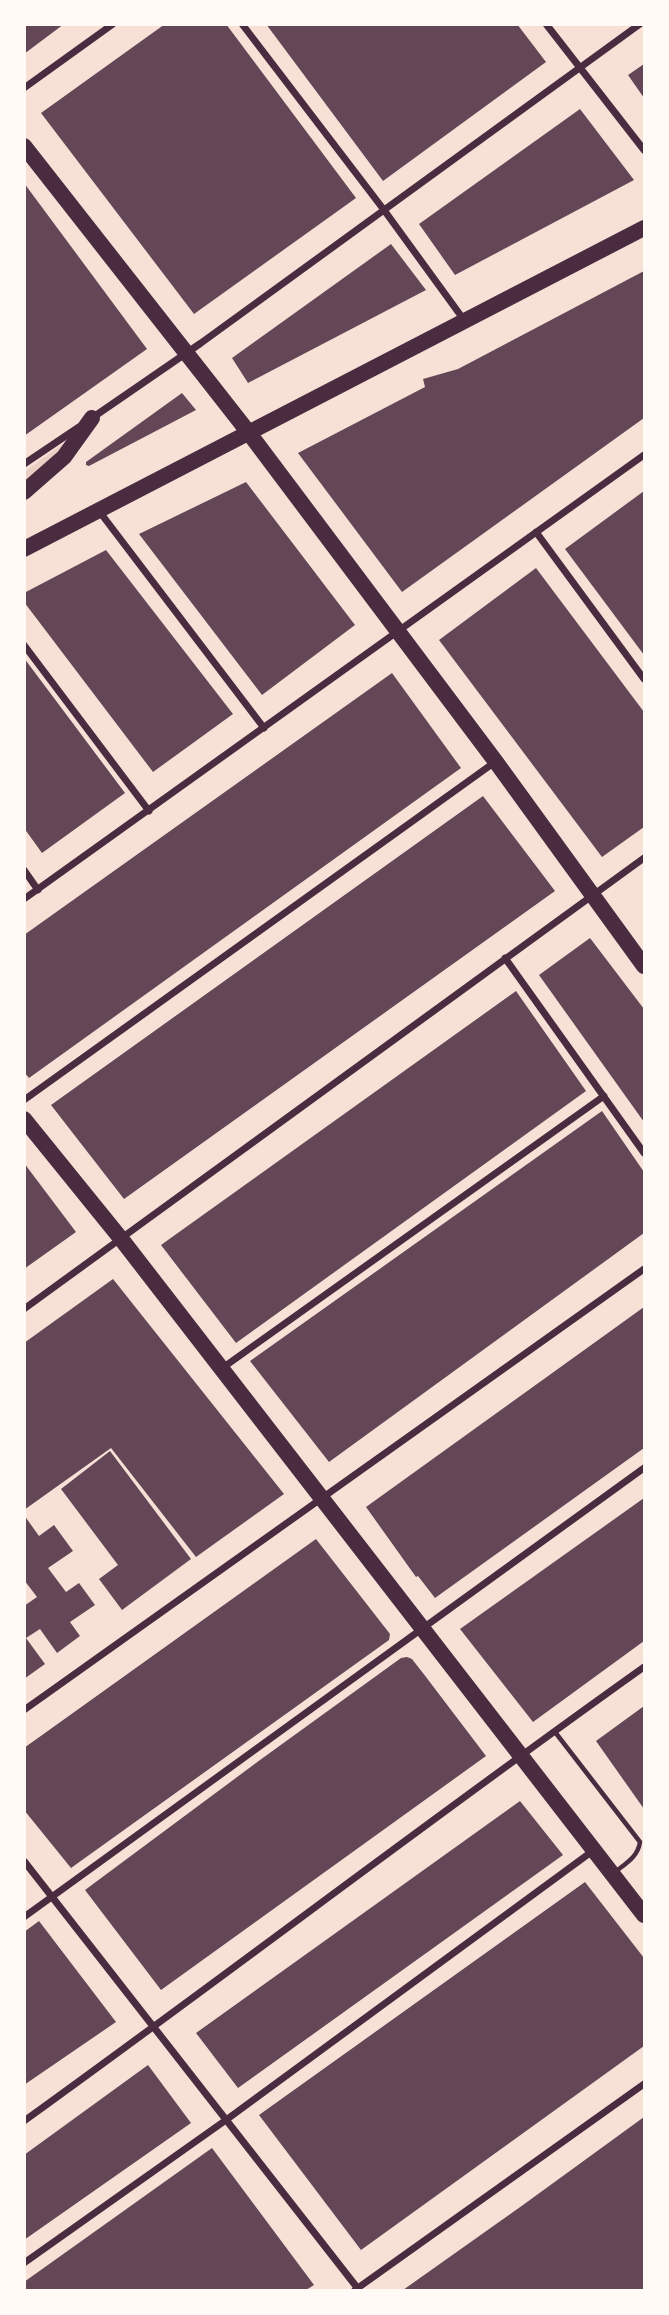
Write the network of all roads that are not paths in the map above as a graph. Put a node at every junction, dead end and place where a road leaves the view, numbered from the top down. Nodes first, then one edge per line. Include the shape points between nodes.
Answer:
1 (113, 24) edge
2 (242, 24) edge
3 (547, 24) edge
4 (640, 24) edge
5 (580, 68) junction
6 (24, 88) edge
7 (24, 146) edge
8 (645, 150) edge
9 (384, 210) junction
10 (645, 228) edge
11 (465, 321) junction
12 (187, 352) junction
13 (92, 418) junction
14 (249, 433) junction
15 (645, 455) edge
16 (24, 464) edge
17 (24, 492) edge
18 (99, 511) junction
19 (536, 532) junction
20 (24, 549) edge
21 (398, 630) junction
22 (24, 645) edge
23 (645, 679) edge
24 (264, 728) junction
25 (496, 762) junction
26 (149, 811) junction
27 (645, 859) edge
28 (24, 870) edge
29 (38, 890) junction
30 (593, 895) junction
31 (24, 899) edge
32 (505, 958) junction
33 (645, 966) edge
34 (604, 1096) junction
35 (24, 1100) edge
36 (24, 1119) edge
37 (645, 1153) edge
38 (122, 1240) junction
39 (645, 1269) edge
40 (24, 1309) edge
41 (220, 1369) junction
42 (645, 1468) edge
43 (322, 1499) junction
44 (422, 1629) junction
45 (645, 1667) edge
46 (24, 1710) edge
47 (554, 1731) junction
48 (520, 1755) junction
49 (594, 1850) junction
50 (24, 1861) edge
51 (613, 1874) junction
52 (52, 1898) junction
53 (645, 1914) edge
54 (24, 1917) edge
55 (154, 2027) junction
56 (645, 2084) edge
57 (226, 2120) junction
58 (24, 2121) edge
59 (24, 2263) edge
60 (357, 2290) edge

1 - 6 street
2 - 9 street
3 - 5 street
4 - 5 street
5 - 8 street
5 - 9 street
7 - 12 main road
9 - 11 street
9 - 12 street
10 - 11 main road
11 - 14 main road
12 - 13 street
12 - 14 main road
13 - 16 street
13 - 17 main road via 64,457
14 - 18 main road
14 - 21 main road
15 - 19 street
18 - 20 main road
18 - 24 street
19 - 21 street
19 - 23 street
21 - 24 street
21 - 25 main road
22 - 26 street
24 - 26 street
25 - 30 main road
25 - 35 street
26 - 29 street
27 - 30 street
28 - 29 street
29 - 31 street
30 - 32 street
30 - 33 main road
32 - 34 street
32 - 38 street
34 - 37 street
34 - 41 street
36 - 38 main road
38 - 40 street
38 - 41 main road
39 - 43 street
41 - 43 main road
42 - 44 street
43 - 44 main road
43 - 46 street
44 - 48 main road
44 - 52 street
45 - 47 street
47 - 48 street
47 - 51 lane via 640,1842 635,1856
48 - 49 main road
48 - 55 street
49 - 51 main road
49 - 57 street
50 - 52 street
51 - 53 main road
52 - 54 street
52 - 55 street
55 - 57 street
55 - 58 street
56 - 60 street
57 - 59 street
57 - 60 street

